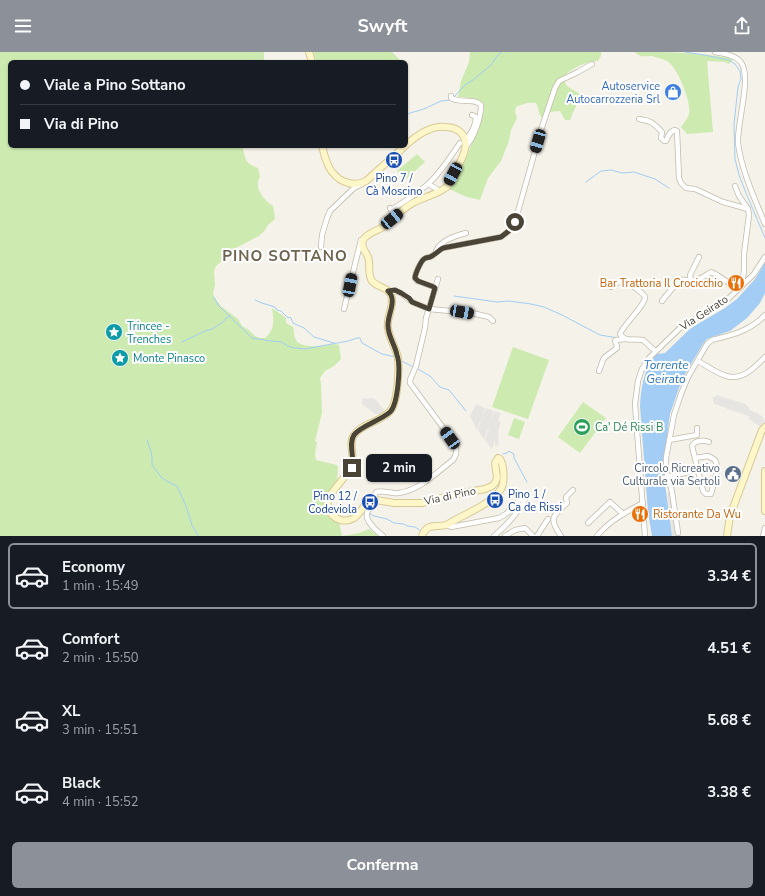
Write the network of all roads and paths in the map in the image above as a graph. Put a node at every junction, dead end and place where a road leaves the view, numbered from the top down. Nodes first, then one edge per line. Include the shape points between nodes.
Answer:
1 (715, 52) edge
2 (592, 64) dead end
3 (451, 96) dead end
4 (472, 115) dead end
5 (639, 119) dead end
6 (408, 143) edge
7 (463, 144) junction
8 (323, 148) edge
9 (402, 148) edge
10 (362, 182) junction
11 (428, 184) junction
12 (735, 186) dead end
13 (440, 192) junction
14 (390, 208) dead end
15 (748, 209) junction
16 (765, 224) edge
17 (372, 233) junction
18 (466, 233) dead end
19 (322, 247) dead end
20 (436, 253) junction
21 (699, 257) dead end
22 (765, 257) edge
23 (438, 278) dead end
24 (691, 280) junction
25 (611, 287) dead end
26 (740, 287) junction
27 (435, 288) junction
28 (388, 291) junction
29 (662, 300) dead end
30 (344, 309) dead end
31 (429, 309) junction
32 (765, 315) edge
33 (493, 320) dead end
34 (625, 340) junction
35 (655, 351) junction
36 (765, 357) edge
37 (698, 361) junction
38 (599, 371) dead end
39 (765, 427) edge
40 (697, 428) dead end
41 (669, 440) junction
42 (709, 442) dead end
43 (695, 458) junction
44 (697, 470) junction
45 (765, 471) edge
46 (668, 477) junction
47 (641, 484) junction
48 (573, 490) dead end
49 (374, 499) junction
50 (643, 503) junction
51 (765, 511) edge
52 (623, 514) junction
53 (548, 519) dead end
54 (588, 523) dead end
55 (447, 525) junction
56 (765, 528) edge
57 (678, 533) dead end
58 (383, 536) edge
59 (422, 536) edge
60 (494, 536) edge
61 (504, 536) edge
62 (533, 536) edge
63 (537, 536) edge
64 (562, 536) edge
65 (597, 536) edge
66 (645, 536) edge
67 (727, 536) edge
68 (763, 536) edge

1 - 16 street via 729,54 742,62 746,78 738,141 748,180
2 - 20 street via 559,81 555,88 515,222 510,230 501,237 443,248
3 - 7 street via 455,100 475,101 481,105 477,127 470,142
4 - 7 street via 476,120
5 - 15 street via 653,123 662,132 661,138 664,141 673,130 677,131 679,178 683,186
6 - 7 street via 425,131 443,126 455,128 460,132 464,136
7 - 11 street
7 - 13 street via 463,155 446,187
8 - 10 street via 333,173 341,180 355,184
9 - 10 street
10 - 19 street via 330,211 322,235
11 - 13 street
11 - 14 street via 406,201 391,210
12 - 15 street
13 - 17 street via 410,204
15 - 26 street via 744,270
17 - 28 street via 362,242 369,261 370,276 374,283
17 - 30 street via 366,233 361,239
18 - 20 street via 447,240
20 - 27 street via 423,260 415,275 418,281
21 - 24 street via 690,275
22 - 26 street, Via Geirato via 754,274
23 - 27 street
24 - 26 street via 711,272
24 - 29 street via 679,280
25 - 34 street via 619,282 626,282 644,296 643,302 620,333
26 - 35 street, Via Geirato via 728,299 680,328
27 - 31 street
28 - 31 street via 395,290 412,302
28 - 49 street via 392,301 388,328 399,365 395,402 384,416 353,436 352,466 330,495 327,505 329,512 334,516 349,520 356,516 368,500
31 - 33 street via 476,314
31 - 49 street via 410,383 453,442 457,449 456,454 453,460 416,488 398,493 376,492
32 - 37 street via 734,334 709,342
34 - 35 street via 643,340
34 - 38 street via 614,342 617,348 602,360
35 - 47 street, Via Geirato via 642,369 636,396
36 - 37 street via 750,371 731,378
37 - 41 street via 681,394
39 - 67 street via 730,516
40 - 41 street via 697,435
41 - 46 street via 666,463
42 - 43 street via 698,441 692,444
43 - 44 street
43 - 44 street via 708,456 715,460 718,468 711,494 704,493
44 - 46 street
45 - 51 street
46 - 47 street
46 - 57 street
47 - 50 street, Via Geirato
48 - 64 street via 566,496 567,502 553,516 556,530
49 - 55 street, Via di Pino via 394,503 423,503 485,489 495,483 496,461 500,459 503,471 501,488 484,504
49 - 58 street via 367,516 377,532
50 - 52 street
50 - 66 street, Via Geirato
52 - 54 street via 610,502
52 - 65 street via 602,529
53 - 63 street
55 - 59 street via 427,528
55 - 60 street via 451,527 499,518 525,497 523,504
56 - 68 street
61 - 62 street via 514,530 526,528

